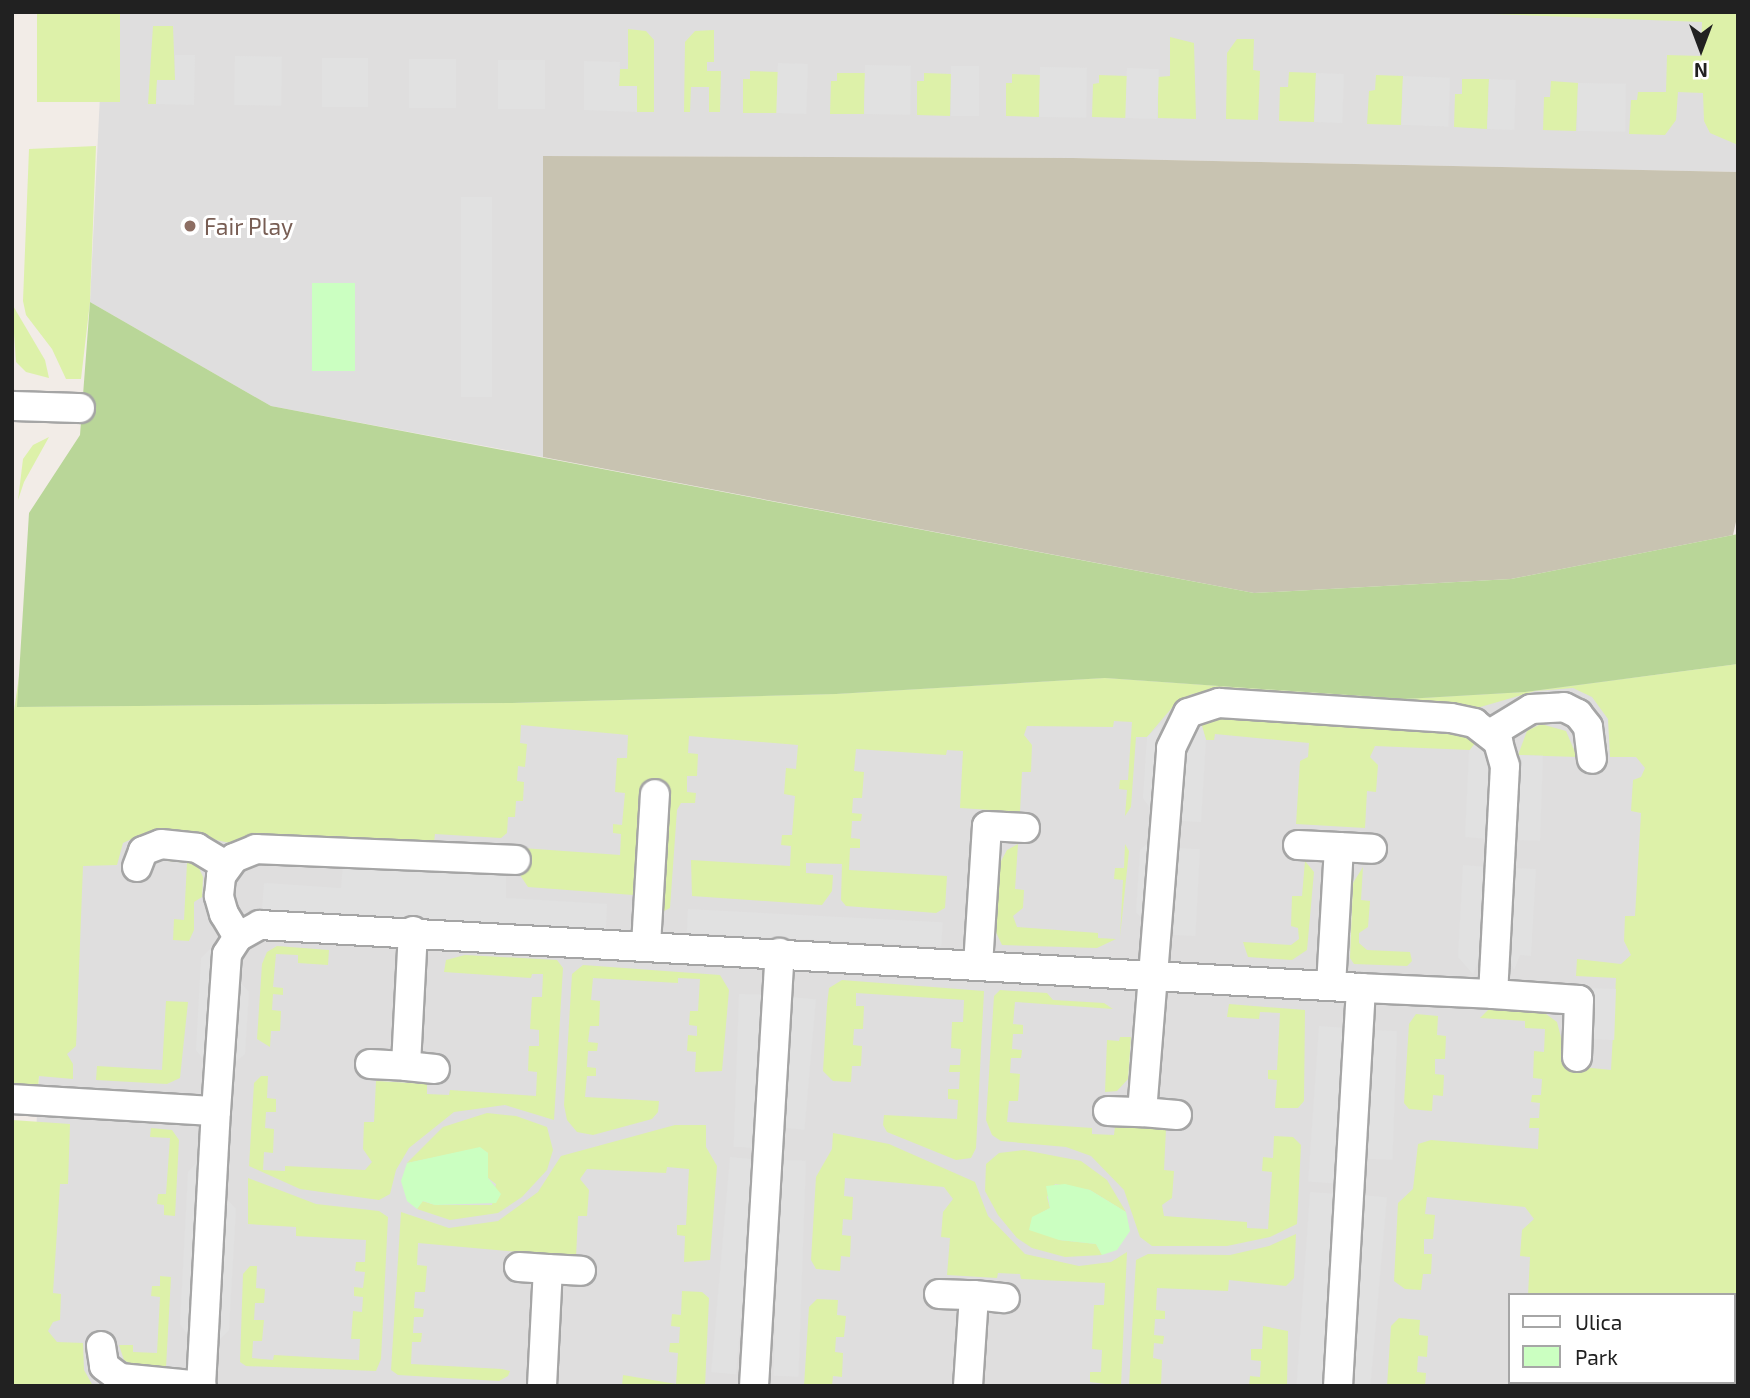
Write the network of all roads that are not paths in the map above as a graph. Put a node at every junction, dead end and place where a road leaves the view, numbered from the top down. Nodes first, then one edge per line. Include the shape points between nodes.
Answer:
1 (12, 406) edge
2 (80, 408) dead end
3 (1490, 734) junction
4 (1592, 759) dead end
5 (655, 794) dead end
6 (1025, 828) dead end
7 (1298, 845) dead end
8 (1339, 847) junction
9 (1372, 849) dead end
10 (516, 860) dead end
11 (225, 866) junction
12 (137, 867) dead end
13 (413, 931) junction
14 (238, 937) junction
15 (646, 944) junction
16 (780, 953) junction
17 (978, 965) junction
18 (1153, 976) junction
19 (1331, 986) junction
20 (1361, 988) junction
21 (1493, 994) junction
22 (1577, 1056) dead end
23 (370, 1064) dead end
24 (406, 1066) junction
25 (435, 1069) dead end
26 (12, 1099) edge
27 (216, 1111) junction
28 (1108, 1111) dead end
29 (1142, 1112) junction
30 (1177, 1115) dead end
31 (519, 1268) dead end
32 (548, 1269) junction
33 (581, 1271) dead end
34 (939, 1294) dead end
35 (974, 1295) junction
36 (1005, 1298) dead end
37 (101, 1346) dead end
38 (201, 1386) edge
39 (542, 1386) edge
40 (754, 1386) edge
41 (968, 1386) edge
42 (1338, 1386) edge

1 - 2 street
3 - 4 street via 1531,709 1564,707 1578,714 1588,727
3 - 18 street via 1475,723 1451,718 1219,703 1188,713 1171,748
3 - 21 street via 1502,749 1505,766
5 - 15 street
6 - 17 street via 987,826
7 - 8 street
8 - 9 street
8 - 19 street
10 - 11 street via 256,849
11 - 12 street via 197,848 161,844 143,851
11 - 14 street via 219,896
13 - 14 street via 268,925
13 - 15 street
13 - 24 street
14 - 27 street via 225,960
15 - 16 street
16 - 17 street
16 - 40 street
17 - 18 street
18 - 19 street
18 - 29 street
19 - 20 street
20 - 21 street
20 - 42 street
21 - 22 street via 1579,1000
23 - 24 street
24 - 25 street
26 - 27 street
27 - 38 street
28 - 29 street
29 - 30 street
31 - 32 street
32 - 33 street
32 - 39 street
34 - 35 street
35 - 36 street
35 - 41 street
37 - 38 street via 104,1366 120,1378

